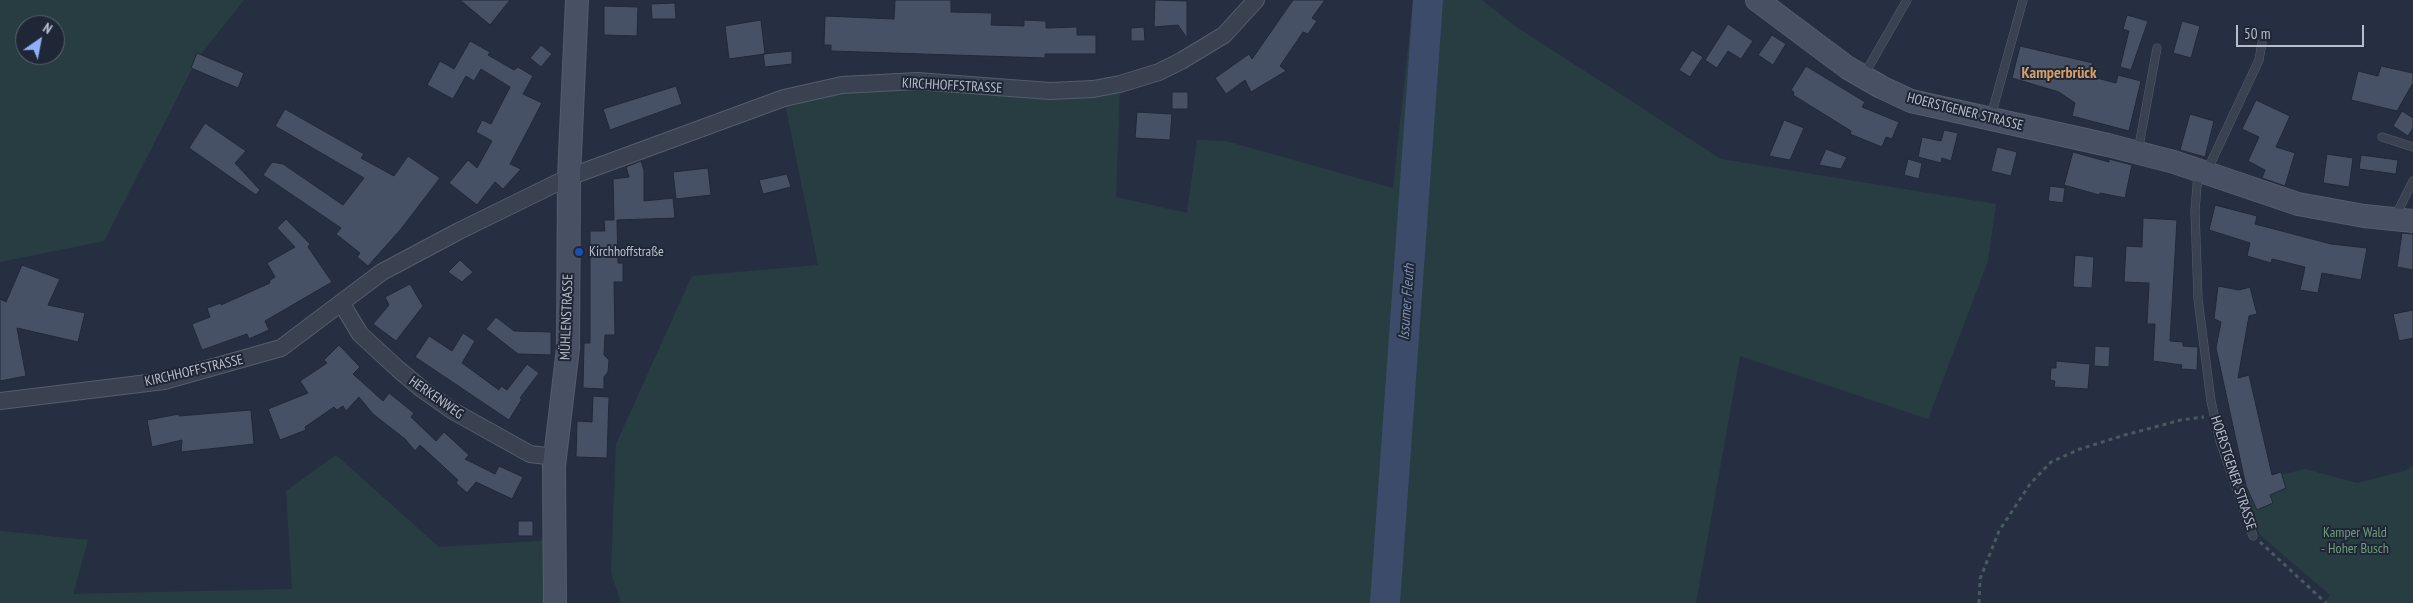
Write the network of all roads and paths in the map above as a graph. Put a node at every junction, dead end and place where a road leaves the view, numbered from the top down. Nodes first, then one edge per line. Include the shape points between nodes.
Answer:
1 (577, 0) edge
2 (1256, 0) edge
3 (1907, 0) edge
4 (2023, 0) edge
5 (1765, 2) edge
6 (2262, 43) dead end
7 (2157, 48) dead end
8 (1861, 75) junction
9 (1990, 119) junction
10 (2382, 137) dead end
11 (2413, 147) edge
12 (2137, 153) junction
13 (2202, 172) junction
14 (569, 177) junction
15 (2413, 181) edge
16 (2390, 219) junction
17 (2413, 221) edge
18 (342, 304) junction
19 (0, 401) edge
20 (2214, 415) junction
21 (555, 457) junction
22 (2253, 536) joint
23 (555, 603) edge
24 (1979, 603) edge
25 (2326, 603) edge

1 - 14 main road, MÜHLENSTRASSE
2 - 14 street, KIRCHHOFFSTRASSE via 1224,35 1159,72 1120,84 1050,91 917,81 842,85 784,98
3 - 8 lane
4 - 9 lane
5 - 8 main road, HOERSTGENER STRASSE
6 - 13 lane via 2259,60
7 - 12 lane
8 - 9 main road, HOERSTGENER STRASSE via 1911,101
9 - 12 main road, HOERSTGENER STRASSE
10 - 11 lane
12 - 13 main road, HOERSTGENER STRASSE
13 - 16 main road, HOERSTGENER STRASSE via 2298,204
13 - 20 lane, HOERSTGENER STRASSE via 2195,211 2198,298
14 - 18 street, KIRCHHOFFSTRASSE via 382,272
14 - 21 main road, MÜHLENSTRASSE via 568,348
15 - 16 lane
16 - 17 main road, HOERSTGENER STRASSE
18 - 19 street, KIRCHHOFFSTRASSE via 281,348 248,358 164,381
18 - 21 street, HERKENWEG via 360,334 438,401 530,454
20 - 22 lane, HOERSTGENER STRASSE
20 - 24 path via 2125,435 2051,462 2030,484 1999,531 1980,579
21 - 23 main road, MÜHLENSTRASSE
22 - 25 path

